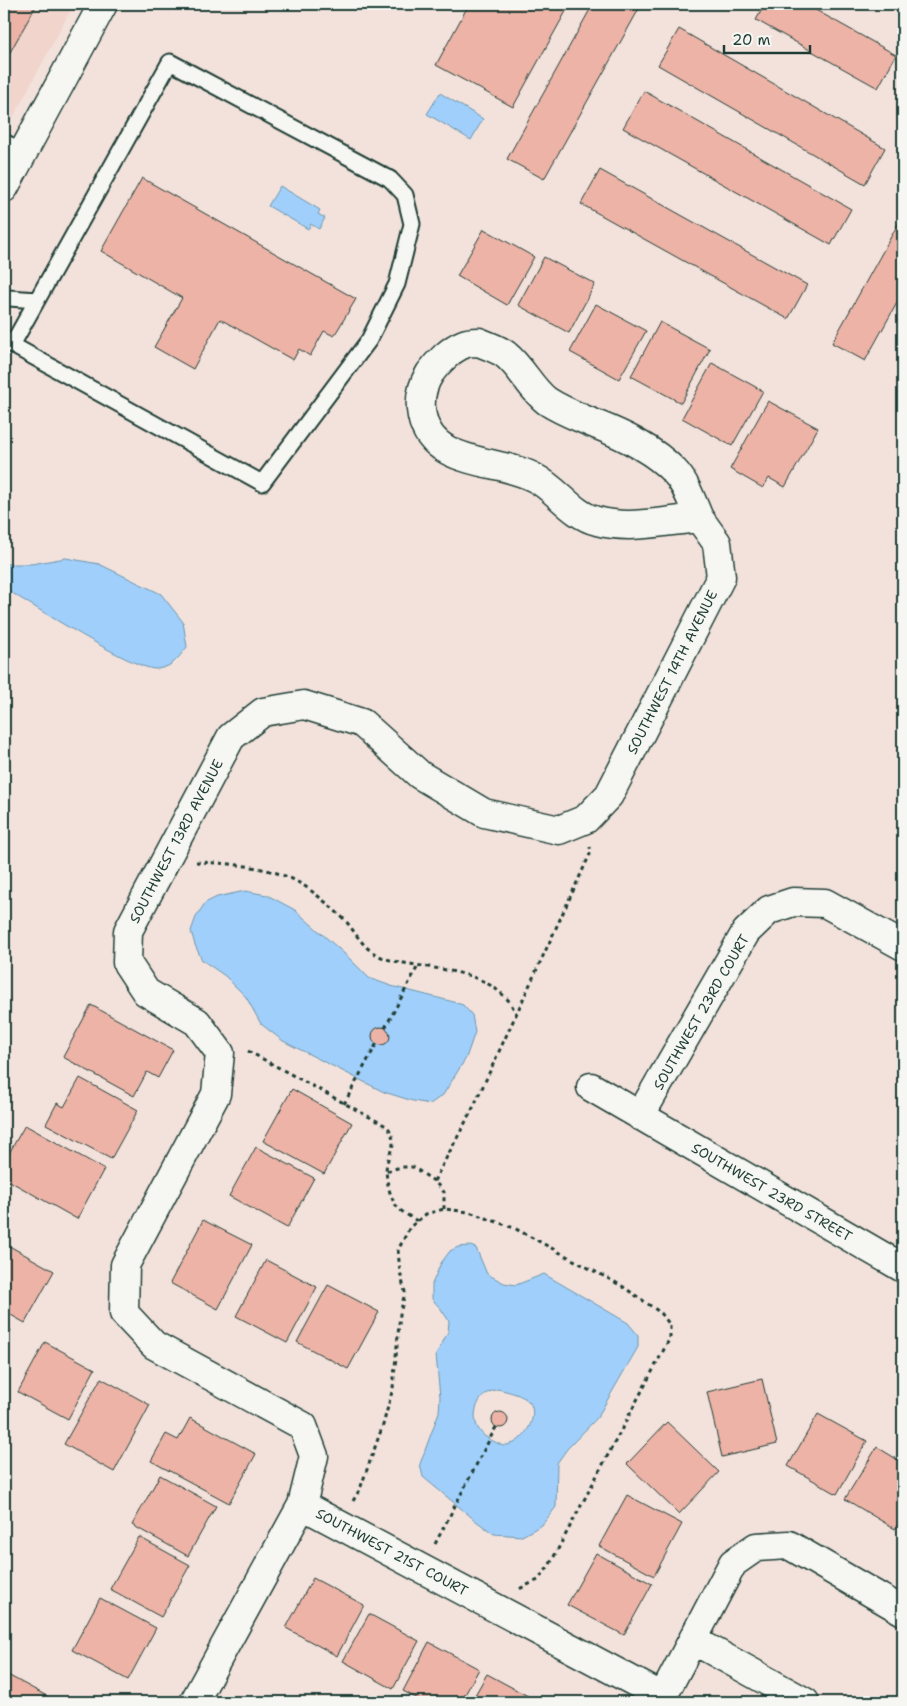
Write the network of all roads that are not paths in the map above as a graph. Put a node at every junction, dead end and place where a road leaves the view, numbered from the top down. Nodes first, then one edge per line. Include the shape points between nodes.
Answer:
1 (104, 4) edge
2 (13, 147) edge
3 (4, 188) edge
4 (4, 296) edge
5 (37, 300) junction
6 (8, 342) edge
7 (699, 518) junction
8 (263, 712) joint
9 (903, 946) edge
10 (591, 1088) dead end
11 (640, 1116) junction
12 (903, 1268) edge
13 (124, 1313) joint
14 (302, 1505) junction
15 (903, 1611) edge
16 (693, 1640) junction
17 (662, 1700) edge
18 (194, 1702) edge
19 (805, 1702) edge

1 - 2 street
2 - 3 street
4 - 5 lane
5 - 6 lane
5 - 6 lane via 170,62 390,179 406,195 412,224 397,284 369,340 262,482
7 - 7 street via 674,471 638,444 557,408 506,355 494,348 479,342 465,343 434,367 424,382 420,397 424,425 433,440 454,454 536,478 595,521 630,526
7 - 8 street, SOUTHWEST 14TH AVENUE via 717,543 721,577 609,795 586,819 559,830 484,813 420,775 362,723 304,705
8 - 13 street, SOUTHWEST 13RD AVENUE via 231,737 128,931 127,963 146,992 197,1022 220,1053 216,1094 125,1265
9 - 11 street, SOUTHWEST 23RD COURT via 825,903 793,902 770,910 746,932
10 - 11 street, SOUTHWEST 23RD STREET
11 - 12 street, SOUTHWEST 23RD STREET
13 - 14 street, SOUTHWEST 21ST COURT via 154,1345 303,1426 314,1456
14 - 17 street, SOUTHWEST 21ST COURT
14 - 18 street
15 - 16 street via 790,1545 756,1547 733,1563
16 - 17 street
16 - 19 street

